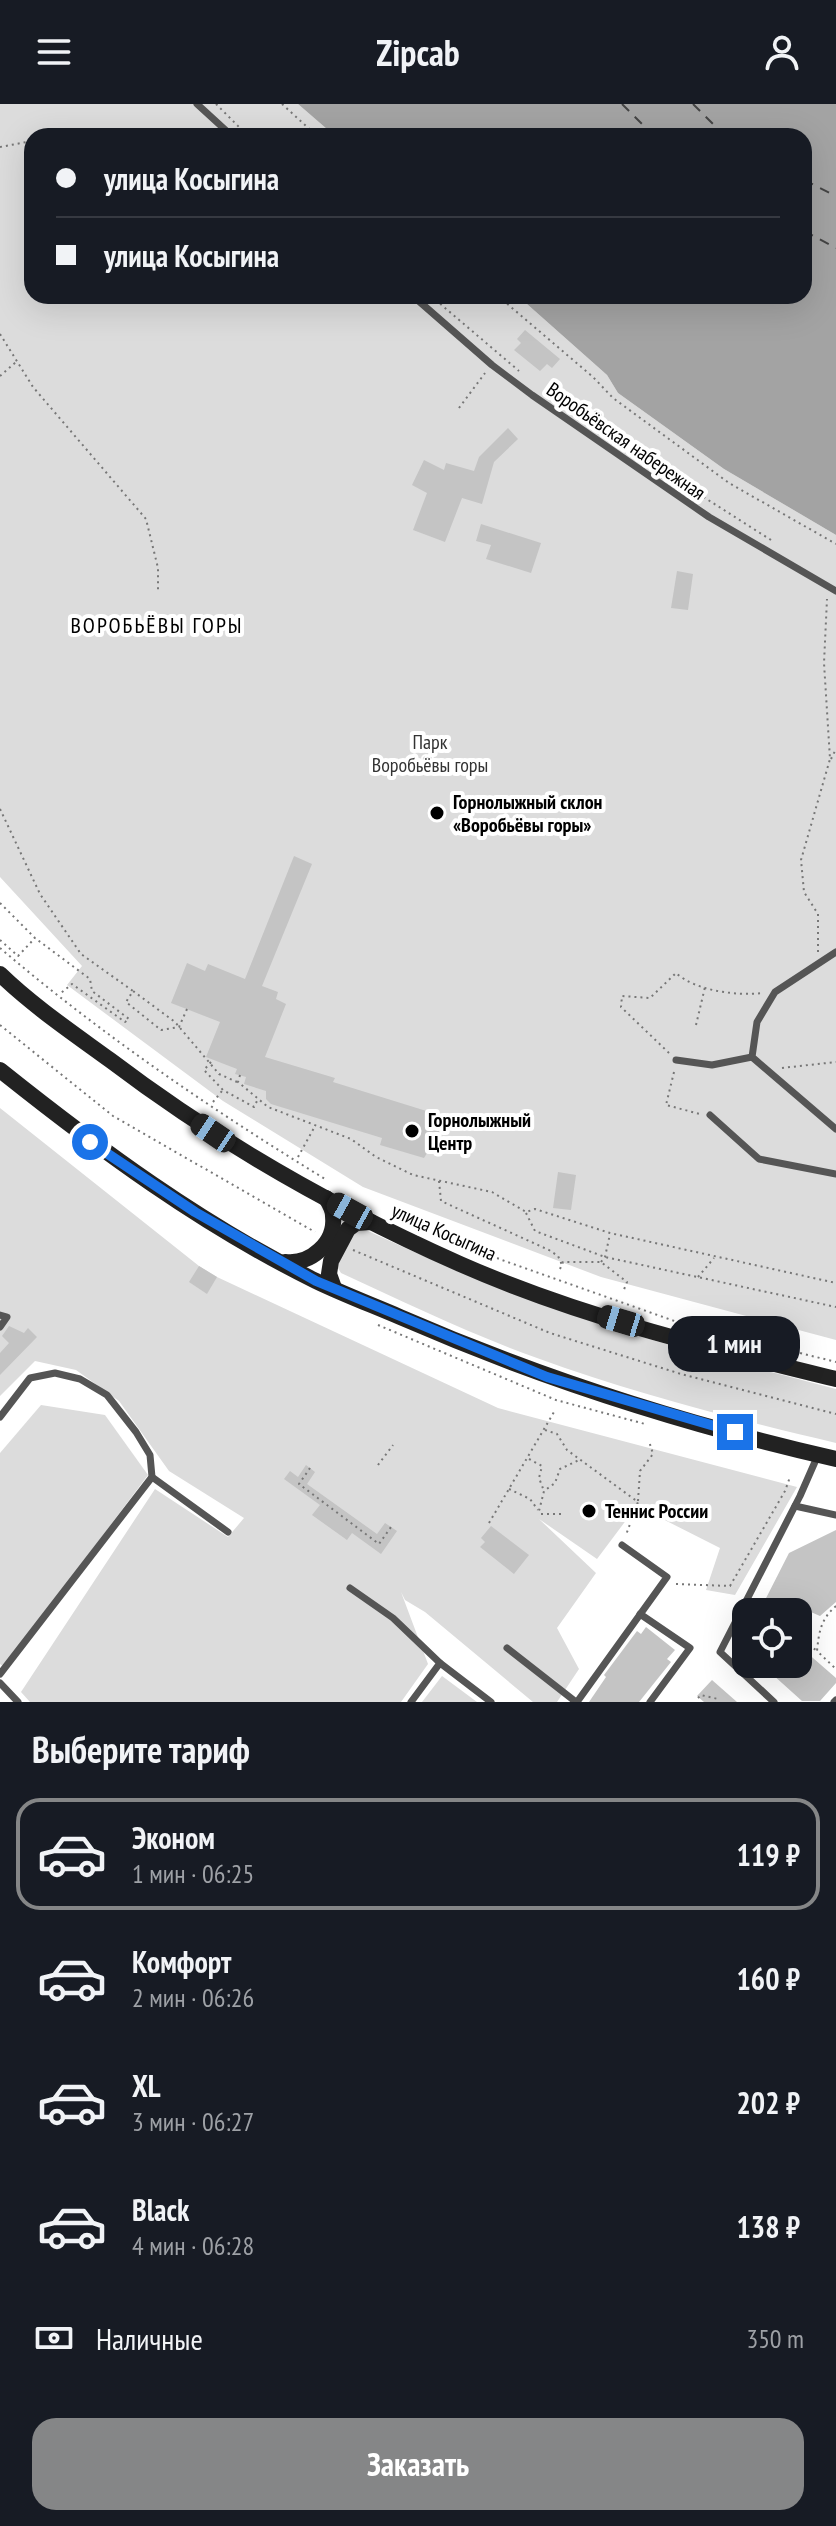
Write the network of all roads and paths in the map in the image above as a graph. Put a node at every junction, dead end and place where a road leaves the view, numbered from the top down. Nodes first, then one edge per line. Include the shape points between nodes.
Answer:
1 (197, 104) edge
2 (216, 104) edge
3 (282, 104) edge
4 (223, 128) edge
5 (240, 128) edge
6 (308, 128) edge
7 (24, 142) edge
8 (0, 147) edge
9 (422, 304) edge
10 (440, 304) edge
11 (507, 304) edge
12 (0, 334) edge
13 (16, 362) junction
14 (492, 365) junction
15 (523, 374) dead end
16 (0, 376) edge
17 (459, 408) dead end
18 (650, 462) dead end
19 (836, 544) edge
20 (781, 546) dead end
21 (832, 589) edge
22 (158, 590) dead end
23 (836, 749) edge
24 (830, 759) junction
25 (0, 809) edge
26 (0, 903) edge
27 (5, 908) junction
28 (0, 913) edge
29 (35, 938) junction
30 (0, 940) edge
31 (0, 948) edge
32 (836, 952) edge
33 (817, 965) junction
34 (0, 974) edge
35 (705, 987) junction
36 (133, 991) junction
37 (775, 992) junction
38 (61, 993) dead end
39 (187, 1009) dead end
40 (0, 1025) edge
41 (696, 1025) dead end
42 (179, 1027) junction
43 (752, 1057) junction
44 (676, 1060) junction
45 (211, 1062) junction
46 (836, 1062) edge
47 (767, 1069) junction
48 (0, 1070) edge
49 (240, 1075) dead end
50 (238, 1082) junction
51 (223, 1090) junction
52 (258, 1100) junction
53 (213, 1102) dead end
54 (690, 1111) dead end
55 (710, 1115) dead end
56 (315, 1125) junction
57 (836, 1129) edge
58 (298, 1157) dead end
59 (836, 1174) edge
60 (327, 1180) dead end
61 (439, 1181) junction
62 (326, 1198) junction
63 (526, 1212) junction
64 (373, 1222) junction
65 (407, 1222) dead end
66 (610, 1233) junction
67 (333, 1241) junction
68 (605, 1257) junction
69 (715, 1257) junction
70 (283, 1262) junction
71 (601, 1262) junction
72 (698, 1277) junction
73 (836, 1283) edge
74 (334, 1288) junction
75 (623, 1292) dead end
76 (836, 1307) edge
77 (0, 1315) edge
78 (0, 1327) edge
79 (836, 1362) edge
80 (836, 1379) edge
81 (554, 1412) dead end
82 (836, 1414) edge
83 (0, 1417) edge
84 (545, 1430) junction
85 (649, 1441) dead end
86 (393, 1445) dead end
87 (818, 1455) junction
88 (527, 1459) junction
89 (836, 1459) edge
90 (580, 1460) junction
91 (378, 1465) dead end
92 (310, 1468) dead end
93 (152, 1477) junction
94 (790, 1477) dead end
95 (509, 1489) junction
96 (544, 1491) junction
97 (638, 1502) junction
98 (795, 1506) junction
99 (539, 1511) junction
100 (561, 1514) dead end
101 (836, 1515) edge
102 (489, 1523) dead end
103 (391, 1527) dead end
104 (228, 1532) dead end
105 (622, 1545) joint
106 (662, 1584) junction
107 (350, 1588) dead end
108 (836, 1606) edge
109 (640, 1614) junction
110 (507, 1648) dead end
111 (812, 1648) edge
112 (817, 1651) junction
113 (836, 1658) edge
114 (440, 1663) junction
115 (829, 1663) junction
116 (836, 1669) edge
117 (0, 1674) edge
118 (0, 1683) edge
119 (718, 1699) dead end
120 (18, 1702) edge
121 (411, 1702) edge
122 (491, 1702) edge
123 (576, 1702) edge
124 (650, 1702) edge
125 (701, 1702) edge
126 (774, 1702) edge

1 - 4 lane
2 - 5 path
3 - 6 path
7 - 8 path
9 - 14 lane, Воробьёвская набережная
10 - 15 path
11 - 19 path via 613,398 729,483
12 - 13 path
13 - 16 path
13 - 22 path via 146,519
14 - 17 path
14 - 21 lane, Воробьёвская набережная via 709,517
18 - 20 path
21 - 24 path via 824,663
23 - 24 path
24 - 33 path via 801,860 804,892 818,914
25 - 36 path via 40,894 81,954
26 - 27 path
27 - 28 path
27 - 29 path
29 - 30 path via 18,956
29 - 38 path via 90,979 92,991 129,1019 125,1022 72,984
31 - 60 path via 63,1002 218,1114
32 - 33 lane
33 - 37 lane
34 - 62 main road, улица Косыгина via 153,1093
35 - 37 path via 749,995
35 - 41 path
35 - 44 path via 688,984 676,973 650,998 622,996 621,1007
36 - 42 path
36 - 42 path via 126,1002 161,1030
37 - 43 lane via 757,1022
39 - 42 path
40 - 67 path via 113,1116
42 - 45 path
43 - 44 lane via 712,1065
43 - 47 lane
44 - 54 path via 666,1105
45 - 50 path via 219,1074
45 - 51 path via 204,1070
46 - 47 path
47 - 57 lane
48 - 70 main road via 90,1142 195,1212
49 - 50 path
50 - 52 path
51 - 52 path via 254,1107
51 - 53 path
52 - 56 path
55 - 59 lane via 759,1159
56 - 58 path
56 - 61 path via 413,1175
61 - 63 path via 492,1192
61 - 71 path via 441,1201 549,1250 561,1267 563,1262
62 - 64 main road, улица Косыгина
62 - 67 main road via 333,1213
63 - 66 path via 535,1209
63 - 68 path via 535,1231
64 - 67 main road via 356,1223
64 - 80 main road, улица Косыгина via 462,1265 574,1306
65 - 79 path via 680,1323
66 - 68 path
66 - 69 path
67 - 70 main road via 300,1264
67 - 74 main road via 329,1274
67 - 82 path via 550,1333
68 - 71 path
68 - 72 path
69 - 72 path
69 - 73 path
70 - 74 main road
71 - 75 path via 627,1282
72 - 76 path
74 - 87 main road via 547,1377
77 - 78 lane via 7,1317
81 - 84 path
83 - 93 lane via 30,1378 55,1373 80,1379 107,1395 136,1432 150,1455
84 - 88 path
84 - 90 path via 557,1434
85 - 97 path via 653,1454 640,1471
86 - 91 path
87 - 89 main road
87 - 98 lane
88 - 95 path
88 - 96 path via 542,1466
90 - 96 path via 560,1469 555,1483
90 - 97 path
92 - 103 path via 299,1484 355,1528 379,1544
93 - 104 lane
93 - 117 lane
94 - 106 path via 730,1586
95 - 99 path via 530,1499
95 - 102 path
96 - 99 path
97 - 105 path
98 - 101 lane
98 - 126 lane via 720,1652
99 - 100 path
105 - 106 lane via 667,1577
106 - 109 lane
107 - 114 lane via 393,1618
108 - 112 path via 819,1629
109 - 123 lane
109 - 124 lane via 690,1648
110 - 123 lane
111 - 112 path
112 - 115 path
113 - 115 path
114 - 121 lane
114 - 122 lane
115 - 116 path
118 - 120 lane
119 - 125 path via 701,1695

